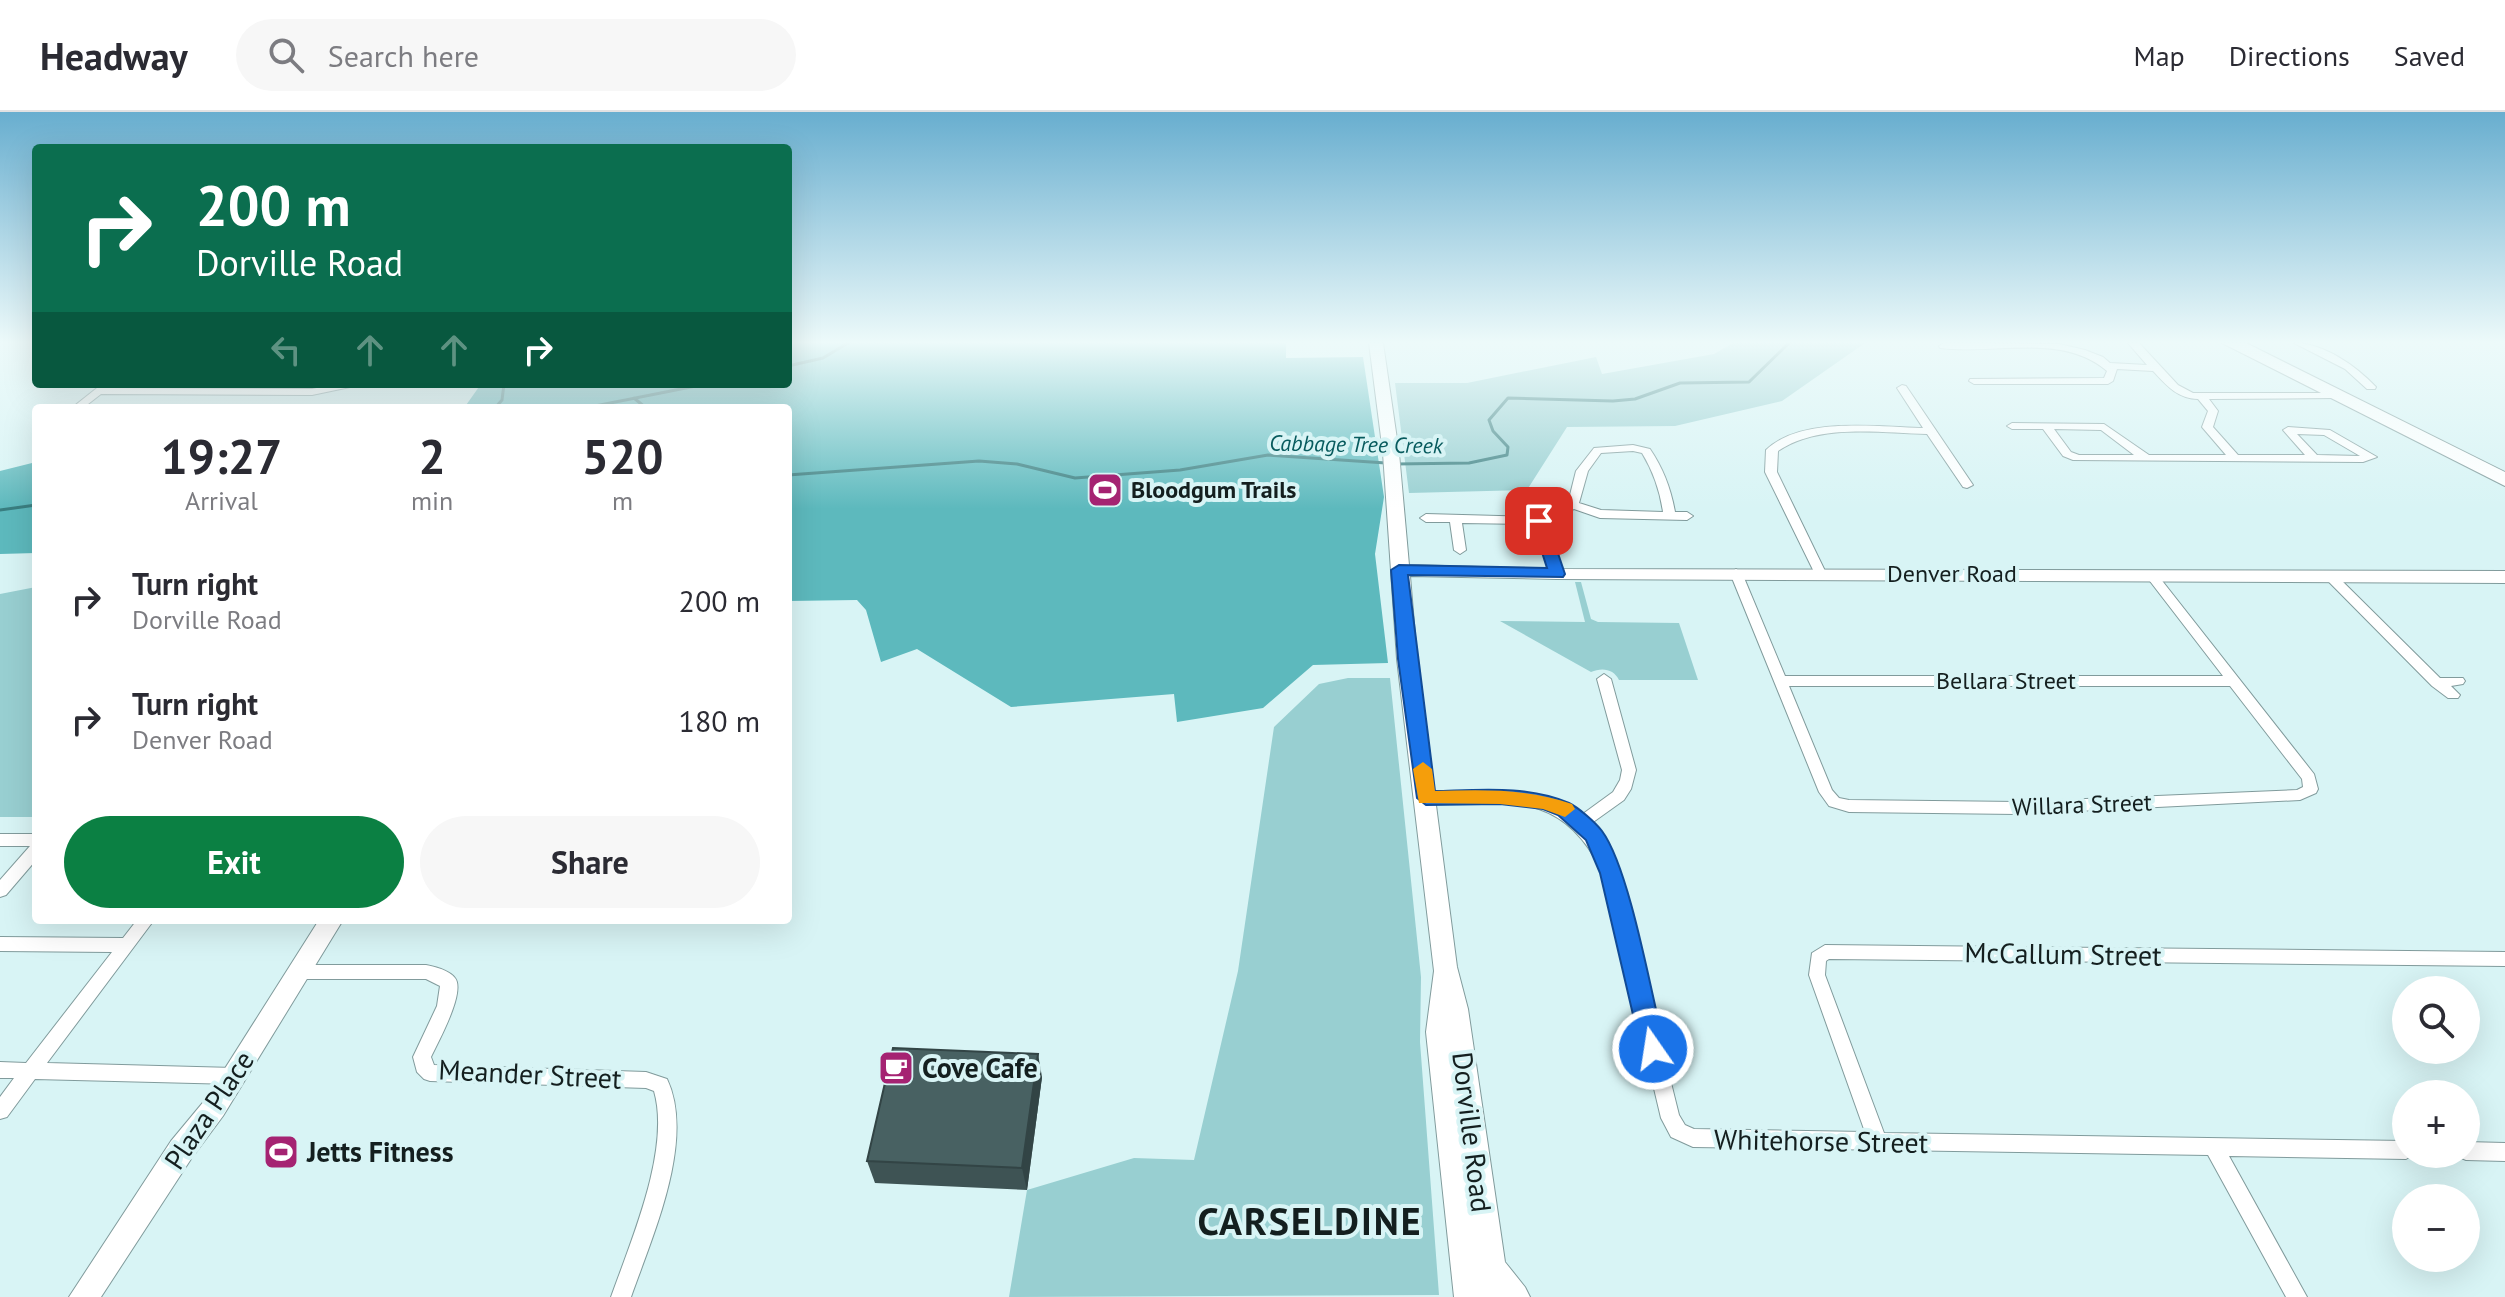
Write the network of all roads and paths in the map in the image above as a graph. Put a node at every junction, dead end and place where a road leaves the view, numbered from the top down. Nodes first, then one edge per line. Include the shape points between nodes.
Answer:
1 (1384, 398) edge
2 (1909, 398) edge
3 (2203, 398) edge
4 (2343, 398) edge
5 (2367, 398) edge
6 (2012, 426) dead end
7 (2046, 426) junction
8 (1931, 431) junction
9 (2234, 457) junction
10 (2146, 458) junction
11 (2313, 458) junction
12 (2505, 466) edge
13 (2505, 480) edge
14 (1967, 485) dead end
15 (1573, 505) junction
16 (1669, 514) junction
17 (1687, 516) dead end
18 (1426, 518) dead end
19 (1455, 519) junction
20 (1539, 521) junction
21 (1460, 550) dead end
22 (1399, 570) junction
23 (1736, 573) junction
24 (1820, 573) junction
25 (1557, 574) junction
26 (2152, 576) junction
27 (2505, 577) edge
28 (2332, 578) junction
29 (1604, 679) dead end
30 (1780, 681) junction
31 (2232, 681) junction
32 (2456, 688) dead end
33 (1426, 798) junction
34 (1581, 823) junction
35 (0, 840) edge
36 (32, 840) edge
37 (32, 854) edge
38 (0, 891) edge
39 (143, 924) edge
40 (329, 924) edge
41 (0, 944) edge
42 (127, 945) junction
43 (2505, 959) edge
44 (1445, 967) junction
45 (299, 972) junction
46 (0, 1070) edge
47 (31, 1071) junction
48 (234, 1076) junction
49 (0, 1111) edge
50 (1878, 1142) junction
51 (2214, 1148) junction
52 (2392, 1150) edge
53 (2480, 1151) edge
54 (2505, 1152) edge
55 (1490, 1267) junction
56 (84, 1297) edge
57 (621, 1297) edge
58 (1469, 1297) edge
59 (1495, 1297) edge
60 (1515, 1297) edge
61 (2297, 1297) edge

1 - 22 street, Dorville Road
2 - 8 street
3 - 9 street via 2213,411 2207,427
4 - 13 highway
5 - 12 highway
6 - 7 street
7 - 10 street via 2104,427
7 - 10 street via 2071,456
8 - 14 street
8 - 24 street via 1815,433 1779,442 1772,450 1771,472
9 - 10 street
9 - 11 street
11 - 11 street via 2363,459 2371,457 2326,432 2288,430
15 - 16 street via 1600,514
15 - 16 street via 1582,471 1598,450 1649,446 1665,482
15 - 20 street
16 - 17 street
18 - 19 street
19 - 20 street
19 - 21 street
20 - 25 street
22 - 25 street, Denver Road
22 - 33 street, Dorville Road
23 - 24 street, Denver Road
23 - 25 street, Denver Road
23 - 30 street, Willara Street
24 - 26 street, Denver Road
26 - 28 street, Denver Road
26 - 31 street, Willara Street
27 - 28 street, Denver Road
28 - 32 street via 2437,683
29 - 34 street via 1629,770 1628,786
30 - 31 street, Bellara Street
30 - 31 street, Willara Street via 1826,792 1834,802 1849,806 2041,807 2300,795 2311,789 2309,778
33 - 34 street, Whitehorse Street via 1545,802
33 - 44 street, Dorville Road
34 - 50 street, Whitehorse Street via 1594,835 1611,873 1666,1106 1678,1131 1709,1140
35 - 36 street
37 - 38 street
39 - 42 street
40 - 45 street, Plaza Place
41 - 42 street
42 - 47 street
43 - 50 street, McCallum Street via 1825,952 1818,958 1817,975
44 - 55 street, Dorville Road via 1456,1009
44 - 58 street, Dorville Road via 1439,1032
45 - 48 street, Plaza Place
45 - 57 street, Meander Street via 426,972 444,978 449,997 422,1057 430,1073 646,1080 661,1085 666,1100 662,1170
46 - 47 street
47 - 48 street
47 - 49 street
48 - 56 street, Plaza Place
50 - 51 street, Whitehorse Street
51 - 52 street, Whitehorse Street
51 - 61 street
53 - 54 street
55 - 59 street, Dorville Road
55 - 60 street

